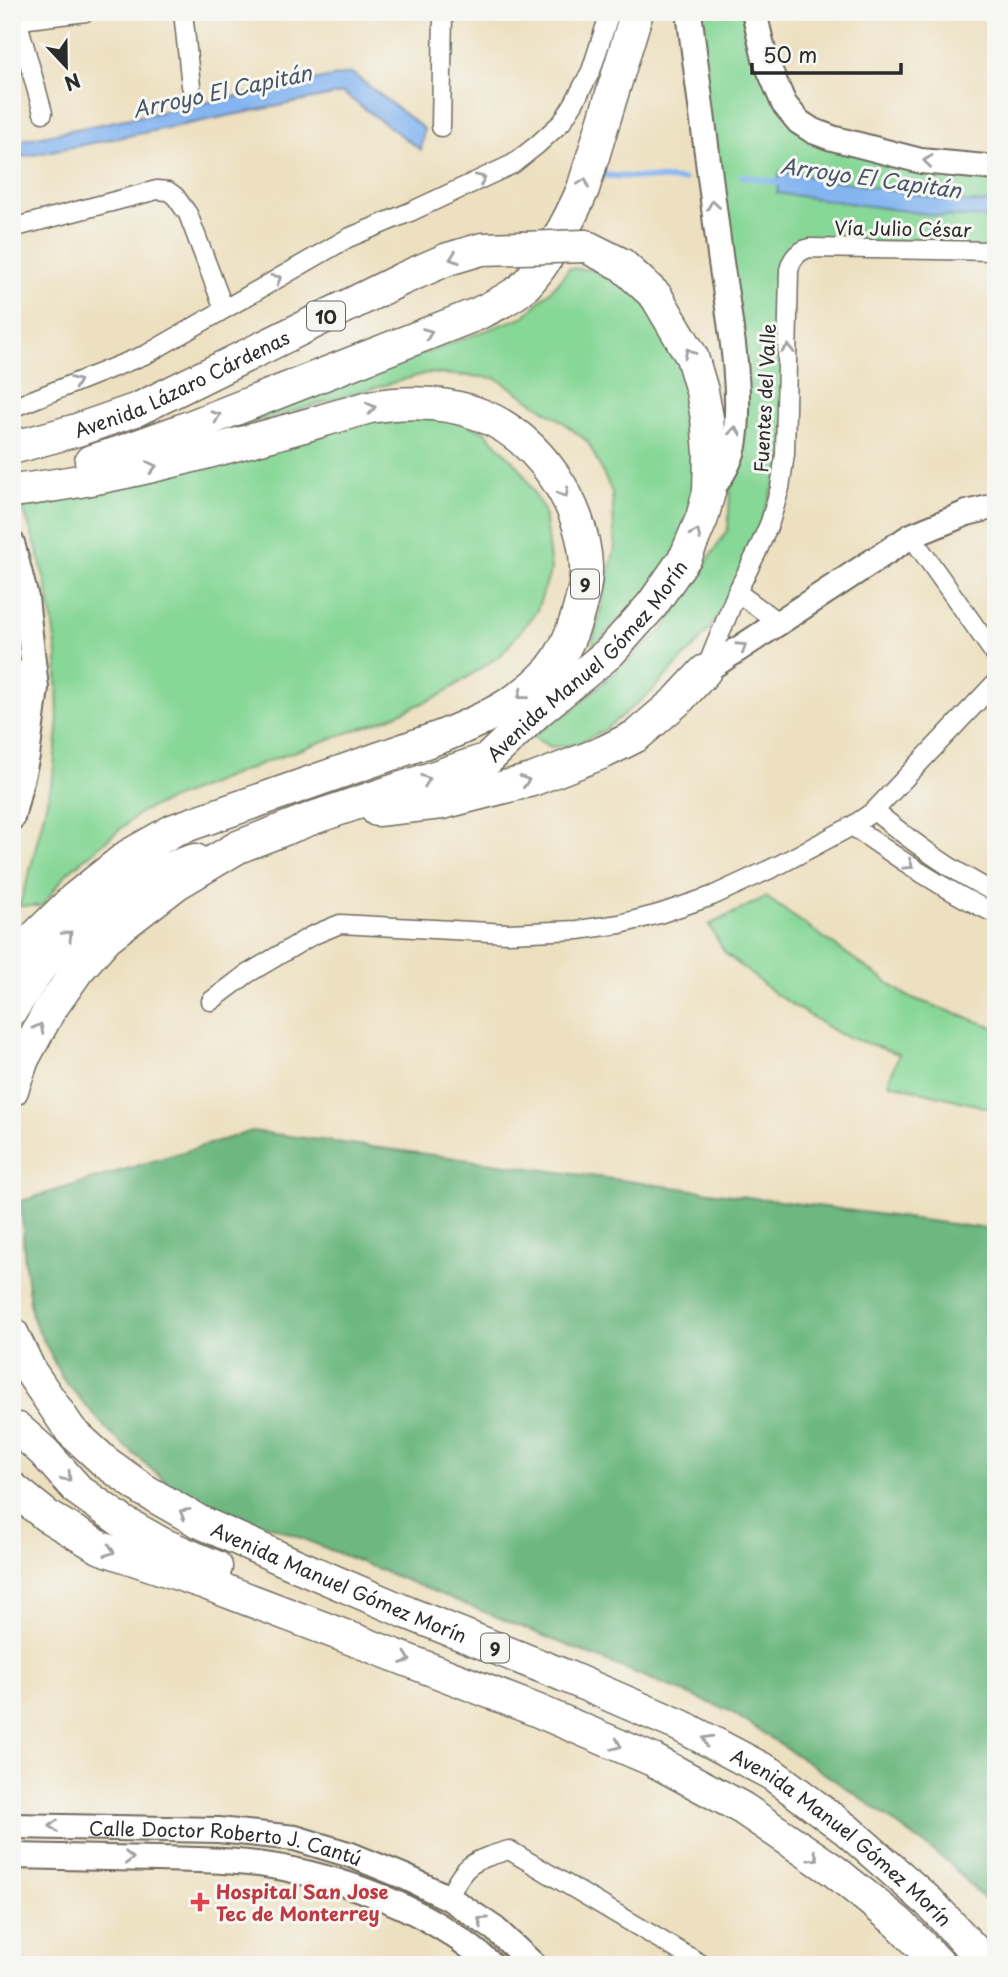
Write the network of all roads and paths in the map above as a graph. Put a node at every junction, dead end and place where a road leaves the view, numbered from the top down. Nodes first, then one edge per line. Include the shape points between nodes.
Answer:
1 (86, 12) edge
2 (183, 12) edge
3 (443, 12) edge
4 (611, 12) edge
5 (637, 12) edge
6 (689, 12) edge
7 (754, 12) edge
8 (15, 20) edge
9 (191, 86) dead end
10 (43, 113) dead end
11 (441, 127) dead end
12 (996, 168) edge
13 (12, 228) edge
14 (809, 248) joint
15 (996, 251) edge
16 (224, 310) junction
17 (12, 408) edge
18 (12, 447) edge
19 (12, 484) edge
20 (12, 491) edge
21 (709, 492) junction
22 (996, 506) edge
23 (911, 536) junction
24 (12, 543) edge
25 (737, 592) junction
26 (779, 623) junction
27 (996, 656) edge
28 (12, 666) edge
29 (705, 671) junction
30 (996, 682) edge
31 (33, 716) junction
32 (874, 811) junction
33 (12, 818) edge
34 (313, 818) junction
35 (852, 826) junction
36 (238, 846) junction
37 (996, 893) edge
38 (996, 914) edge
39 (12, 967) edge
40 (211, 1001) dead end
41 (12, 1009) edge
42 (12, 1090) edge
43 (12, 1333) edge
44 (18, 1429) dead end
45 (12, 1488) edge
46 (355, 1640) junction
47 (12, 1826) edge
48 (12, 1856) edge
49 (449, 1898) junction
50 (492, 1965) edge
51 (534, 1965) edge
52 (703, 1965) edge
53 (940, 1965) edge
54 (988, 1965) edge

1 - 8 street
2 - 9 street
3 - 11 street
16 -> 4 street via 348,238 513,163 537,145 562,122 574,103 591,71
19 -> 5 highway via 182,430 477,314 520,290 536,274 583,189
21 -> 6 street, Avenida Manuel Gómez Morín via 728,466 734,447 736,401 734,354
12 -> 7 street via 921,161 806,127 784,104 765,59
8 - 10 street
13 - 16 street via 157,190 168,191 188,214
14 - 15 street, Vía Julio César
25 -> 14 street, Fuentes del Valle via 770,522 780,488 785,454 789,270 797,254
17 -> 16 street via 147,354
21 -> 18 highway, Avenida Lázaro Cárdenas / 10, bridge via 706,418 692,357 656,296 621,264 585,246 482,249 447,260 138,409
20 -> 39 highway, Avenida Manuel Gómez Morín / 9 via 194,457 370,407 430,403 484,416 530,447 568,499 583,535 586,566 585,592 570,640 552,668 523,696 485,719 443,736 174,830 128,856 74,899 27,944
34 -> 21 highway, Avenida Manuel Gómez Morín via 488,758 609,653 652,605 686,556
22 - 23 street
23 - 26 street
23 - 27 street
24 - 31 street via 30,628 36,688
25 - 26 street
25 - 29 street, Fuentes del Valle
29 -> 26 street
28 - 31 street
34 -> 29 highway via 442,803 532,780 636,736
30 - 32 street
31 - 33 street
32 - 35 street
32 - 37 street via 926,853
34 - 36 highway, Avenida Manuel Gómez Morín
35 -> 38 street via 959,897
35 - 40 street via 712,896 620,923 508,933 340,924 247,974
41 -> 36 highway via 63,940 130,881
42 -> 36 highway, Avenida Manuel Gómez Morín via 49,1011 107,937 176,884
54 -> 43 highway, Avenida Manuel Gómez Morín / 9 via 929,1902 847,1830 772,1774 681,1726 289,1562 198,1521 144,1490 71,1431 30,1371
44 -> 46 highway via 78,1490 123,1522 162,1544 285,1597
45 -> 46 highway, Avenida Manuel Gómez Morín / 9 via 47,1516 101,1548
46 -> 53 highway, Avenida Manuel Gómez Morín / 9 via 653,1760 742,1808 833,1870 899,1923
49 -> 47 street, Calle Doctor Roberto J. Cantú via 351,1855 295,1838 218,1830
48 -> 50 street, Calle Doctor Roberto J. Cantú via 216,1860 290,1870 340,1882 410,1910 433,1921
51 -> 49 street, Calle Doctor Roberto J. Cantú via 495,1929
49 - 52 street via 468,1866 509,1850

